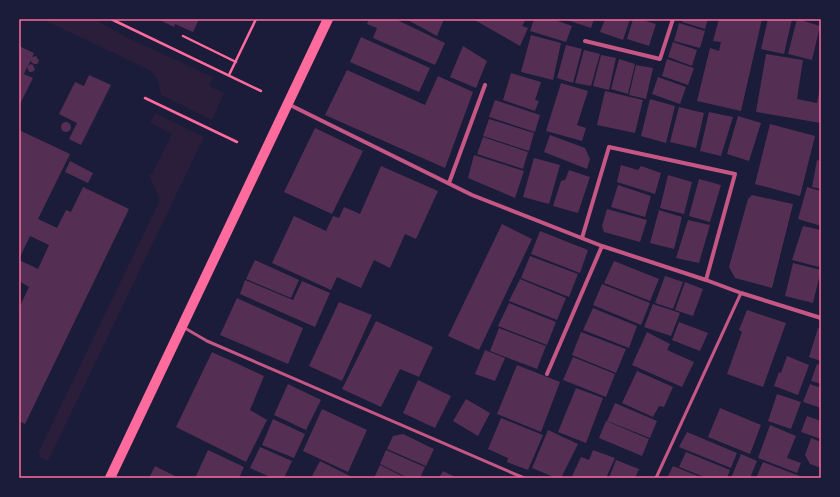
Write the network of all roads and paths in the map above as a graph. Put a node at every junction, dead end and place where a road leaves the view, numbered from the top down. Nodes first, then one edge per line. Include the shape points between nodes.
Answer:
1 (111, 19) edge
2 (256, 19) edge
3 (328, 19) edge
4 (672, 19) edge
5 (183, 36) dead end
6 (585, 41) dead end
7 (236, 62) junction
8 (229, 76) junction
9 (485, 86) dead end
10 (261, 91) dead end
11 (145, 98) dead end
12 (287, 104) junction
13 (237, 142) dead end
14 (449, 183) junction
15 (582, 238) junction
16 (602, 246) junction
17 (706, 280) junction
18 (740, 293) junction
19 (821, 318) edge
20 (182, 326) junction
21 (547, 374) dead end
22 (110, 478) edge
23 (524, 478) edge
24 (656, 478) edge

1 - 8 path
2 - 7 path
3 - 12 main road
4 - 6 street via 660,59
5 - 7 path
7 - 8 path
8 - 10 path
9 - 14 street
11 - 13 path
12 - 14 street
12 - 20 main road
14 - 15 street
15 - 16 street
15 - 17 street via 609,146 735,174
16 - 17 street
16 - 21 street
17 - 18 street
18 - 19 street
18 - 24 lane
20 - 22 main road
20 - 23 lane via 207,341

